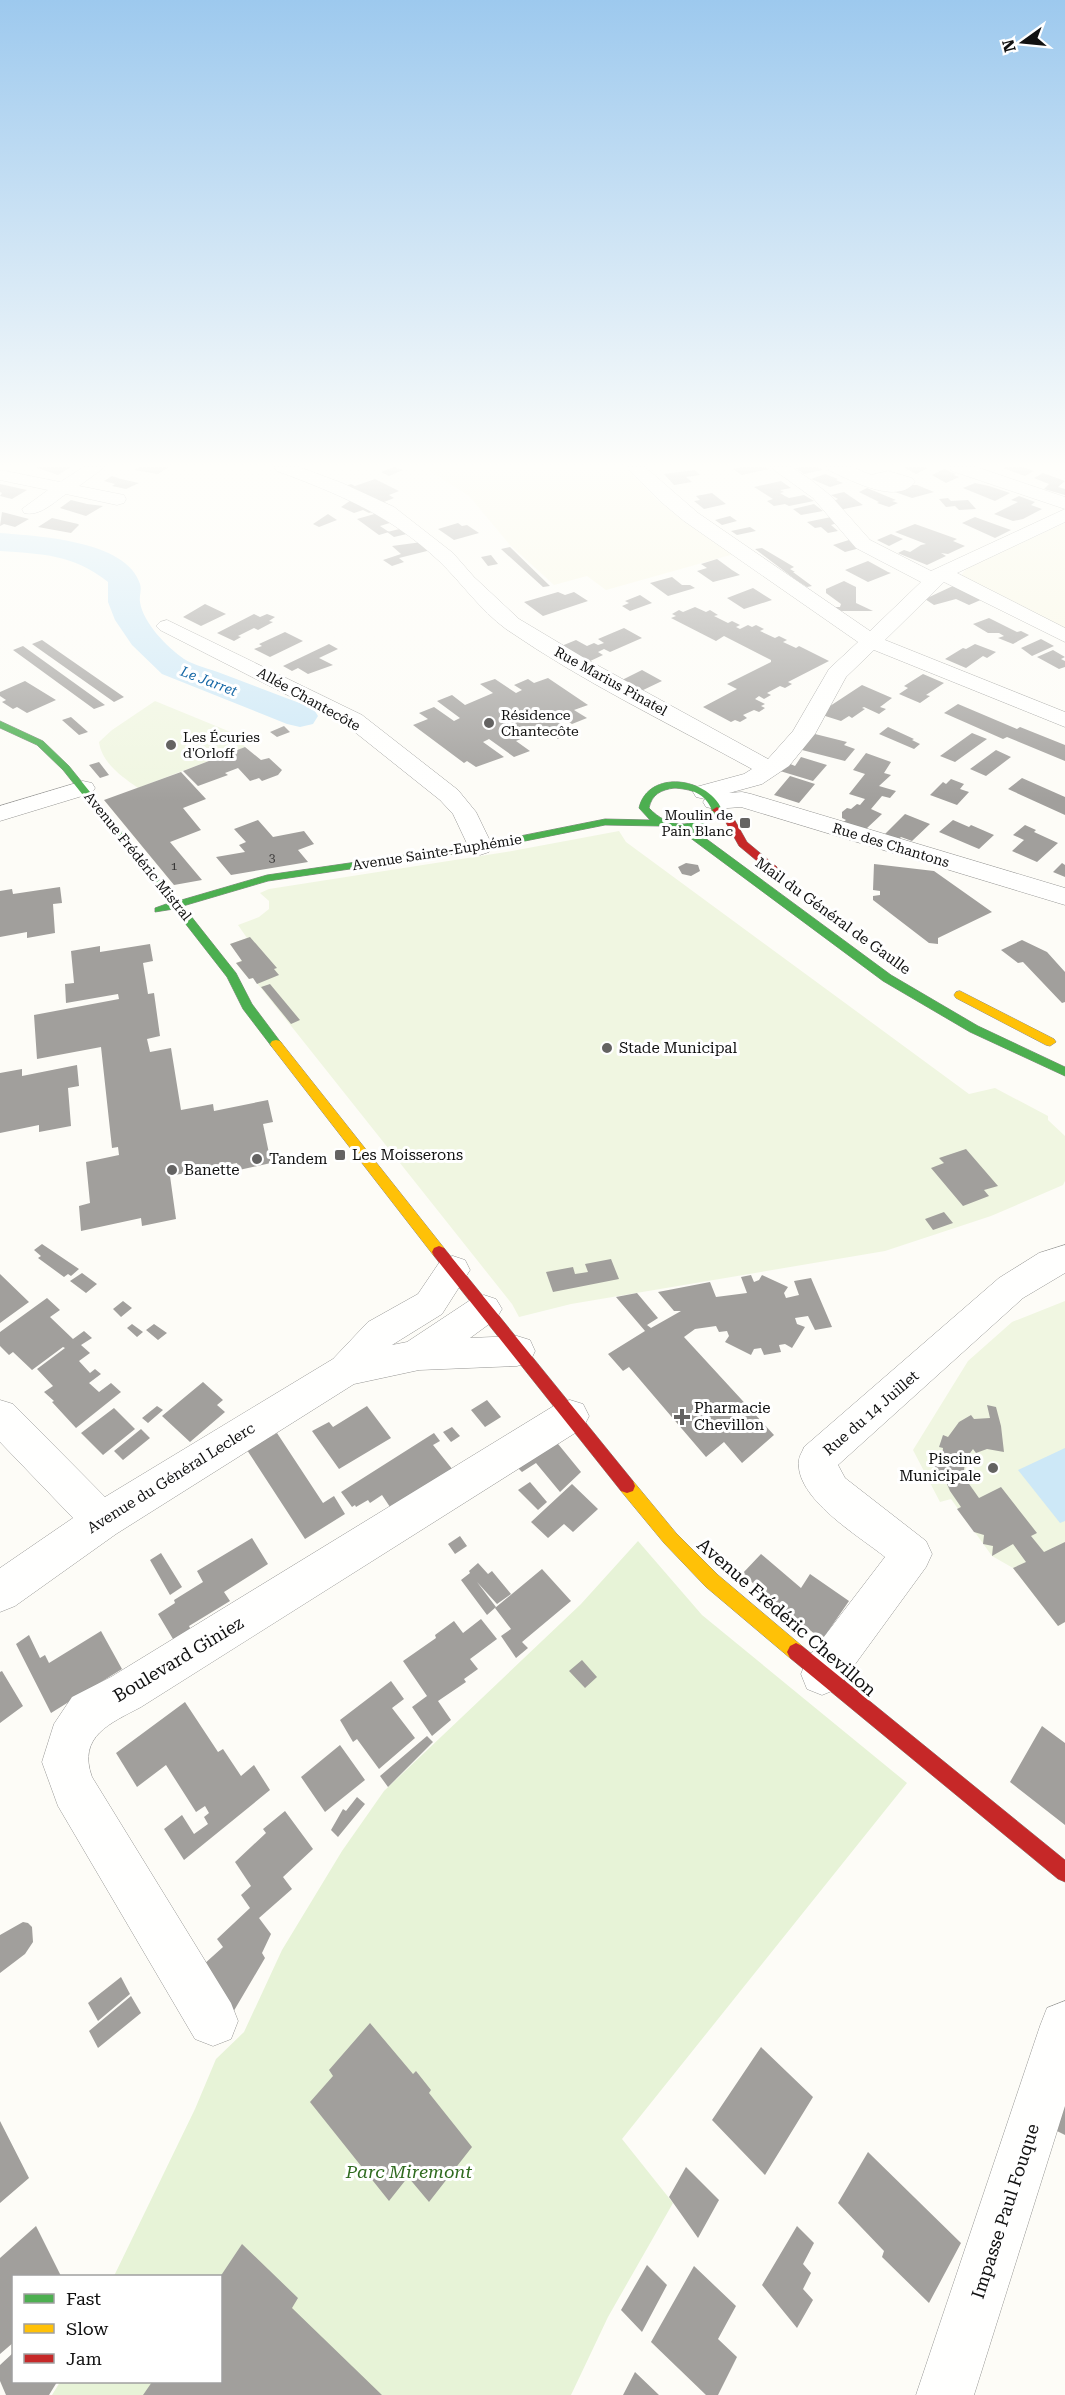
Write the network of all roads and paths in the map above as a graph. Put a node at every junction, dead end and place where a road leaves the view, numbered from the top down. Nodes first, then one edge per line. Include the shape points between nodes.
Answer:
1 (465, 579) edge
2 (781, 579) edge
3 (936, 579) edge
4 (942, 579) edge
5 (167, 626) dead end
6 (1065, 636) edge
7 (872, 642) junction
8 (1065, 720) edge
9 (4, 727) edge
10 (37, 760) dead end
11 (768, 768) junction
12 (72, 793) junction
13 (713, 801) junction
14 (644, 802) junction
15 (0, 806) edge
16 (0, 816) edge
17 (605, 822) junction
18 (660, 823) junction
19 (684, 828) junction
20 (480, 847) junction
21 (267, 878) junction
22 (784, 878) dead end
23 (1065, 897) edge
24 (176, 904) junction
25 (156, 906) joint
26 (220, 906) dead end
27 (198, 920) junction
28 (219, 984) dead end
29 (951, 989) dead end
30 (247, 1006) junction
31 (1065, 1049) edge
32 (1065, 1072) edge
33 (1065, 1259) edge
34 (453, 1270) junction
35 (430, 1304) junction
36 (480, 1304) junction
37 (517, 1351) junction
38 (416, 1356) junction
39 (346, 1370) junction
40 (0, 1416) edge
41 (570, 1416) junction
42 (102, 1521) junction
43 (0, 1592) edge
44 (822, 1674) junction
45 (1065, 1872) edge
46 (213, 2021) dead end
47 (1065, 2026) edge
48 (945, 2395) edge

1 - 11 street, Rue Marius Pinatel via 512,623 578,664
2 - 7 street
3 - 7 street
4 - 6 street
5 - 20 street, Allée Chantecôte via 354,720 449,795 464,812
7 - 8 street
7 - 11 street via 837,674 791,750
9 - 10 main road, Avenue Frédéric Mistral
9 - 12 main road, Avenue Frédéric Mistral via 48,749
11 - 13 street
12 - 15 street via 50,787
12 - 16 street via 63,809
12 - 24 main road, Avenue Frédéric Mistral
13 - 14 main road, Avenue Sainte-Euphémie via 685,786 654,790
13 - 19 main road via 714,817
13 - 22 main road, Mail du Général de Gaulle via 743,844
13 - 23 street, Rue des Chantons via 742,799
14 - 17 main road, Avenue Sainte-Euphémie
14 - 18 main road via 646,814
17 - 18 main road, Avenue Sainte-Euphémie
17 - 20 main road, Avenue Sainte-Euphémie
18 - 19 main road, Avenue Sainte-Euphémie
19 - 32 main road, Mail du Général de Gaulle via 887,978 997,1042
20 - 21 main road, Avenue Sainte-Euphémie
21 - 24 main road, Avenue Sainte-Euphémie
21 - 26 main road, Avenue Sainte-Euphémie
24 - 25 main road, Avenue Sainte-Euphémie
24 - 27 main road, Avenue Frédéric Mistral
25 - 27 main road, Avenue Frédéric Mistral via 174,929
27 - 30 main road, Avenue Frédéric Mistral
28 - 30 main road, Avenue Frédéric Mistral
29 - 31 main road
30 - 34 main road, Avenue Frédéric Mistral
33 - 44 street, Rue du 14 Juillet via 1051,1263 1011,1288 818,1459 820,1476 831,1491 912,1554
34 - 35 street, Avenue du Général Leclerc
34 - 36 main road, Avenue Frédéric Chevillon
35 - 36 street, Avenue du Général Leclerc
35 - 39 street, Avenue du Général Leclerc via 381,1333
36 - 37 main road, Avenue Frédéric Chevillon
36 - 38 street, Avenue du Général Leclerc
37 - 38 street, Avenue du Général Leclerc
37 - 41 main road, Avenue Frédéric Chevillon
38 - 39 street, Avenue du Général Leclerc
39 - 42 street, Avenue du Général Leclerc
40 - 42 street
41 - 44 main road, Avenue Frédéric Chevillon via 670,1538 712,1581
41 - 46 street, Boulevard Giniez via 126,1692 87,1712 70,1740 64,1762 74,1790
42 - 43 street, Avenue du Général Leclerc
44 - 45 main road, Avenue Frédéric Chevillon
47 - 48 street, Impasse Paul Fouque

